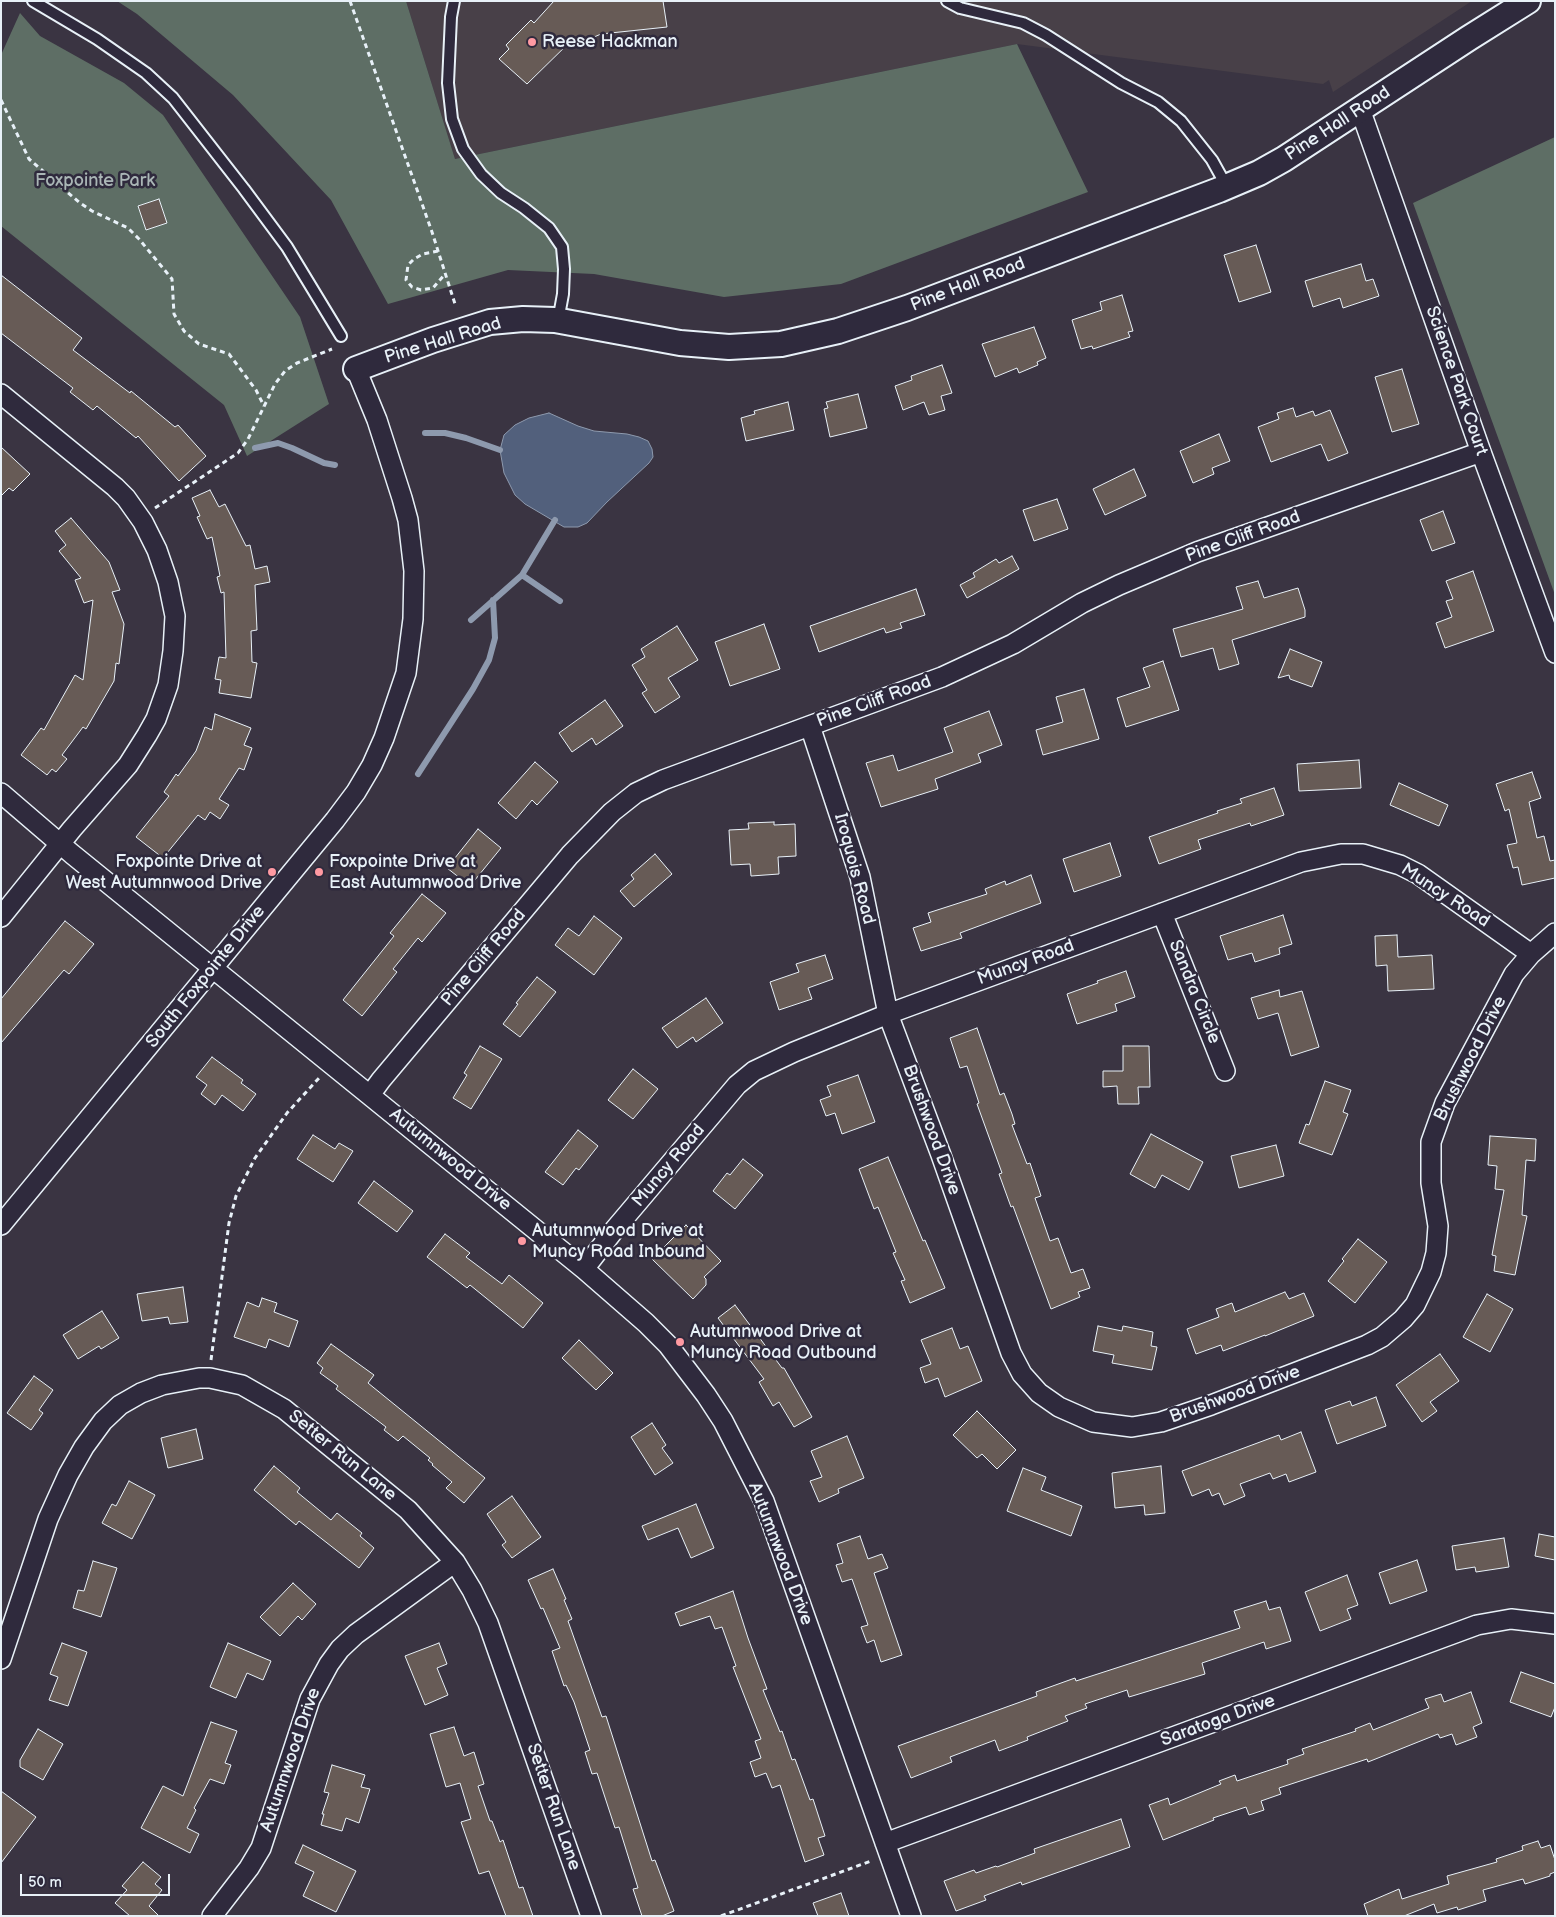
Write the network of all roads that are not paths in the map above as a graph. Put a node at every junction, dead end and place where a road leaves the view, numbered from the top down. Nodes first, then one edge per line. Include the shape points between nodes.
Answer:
1 (33, 1) edge
2 (454, 1) edge
3 (947, 1) edge
4 (1528, 1) edge
5 (1360, 109) junction
6 (1227, 187) junction
7 (558, 321) junction
8 (341, 336) dead end
9 (356, 368) joint
10 (1, 394) edge
11 (1481, 452) junction
12 (1555, 653) edge
13 (810, 726) junction
14 (1, 793) edge
15 (60, 844) junction
16 (1162, 913) junction
17 (1, 917) edge
18 (1555, 933) edge
19 (1531, 954) junction
20 (213, 967) junction
21 (888, 1014) junction
22 (1225, 1071) dead end
23 (370, 1094) junction
24 (1, 1225) edge
25 (584, 1269) junction
26 (455, 1562) junction
27 (1555, 1624) edge
28 (3, 1649) edge
29 (885, 1843) junction
30 (212, 1916) edge
31 (592, 1916) edge
32 (911, 1916) edge

1 - 8 lane via 97,39 146,73 173,98 286,247
2 - 7 lane via 448,83 452,119 463,149 481,174 549,228 562,247 563,294
3 - 6 lane via 960,8 1023,24 1046,35 1121,83 1158,102 1181,121 1212,160
4 - 5 street, Pine Hall Road
5 - 6 street, Pine Hall Road via 1284,159
5 - 11 street, Science Park Court
6 - 7 street, Pine Hall Road via 907,308 838,331 781,344 729,347 680,343
7 - 9 street, Pine Hall Road via 523,319 490,322
9 - 20 street, South Foxpointe Drive via 377,420 408,520 414,596 406,673 384,738 356,792
10 - 15 street via 115,487 131,505 157,550 175,616 168,685 156,720 128,765
11 - 12 street, Science Park Court
11 - 13 street, Pine Cliff Road via 1197,552 1112,588 1014,644 942,678
13 - 21 street, Iroquois Road via 860,877
13 - 23 street, Pine Cliff Road via 664,780 636,793 612,812 570,855
14 - 15 street, Autumnwood Drive
15 - 17 street
15 - 20 street, Autumnwood Drive
16 - 19 street, Muncy Road via 1301,862 1341,854 1362,854 1400,864 1418,874
16 - 21 street, Muncy Road
16 - 22 street, Sandra Circle
18 - 19 street, Brushwood Drive
19 - 21 street, Brushwood Drive via 1514,974 1445,1103 1430,1142 1431,1183 1438,1226 1436,1253 1415,1305 1382,1337 1367,1345 1203,1408 1161,1422 1132,1427 1094,1422 1059,1407 1039,1393 1022,1374 1011,1353
20 - 23 street, Autumnwood Drive
20 - 24 street, South Foxpointe Drive
21 - 25 street, Muncy Road via 794,1052 754,1071 737,1085
23 - 25 street, Autumnwood Drive
25 - 29 street, Autumnwood Drive via 668,1345 724,1421 764,1501
26 - 28 street, Setter Run Lane via 408,1510 284,1409 242,1385 210,1378 180,1381 140,1393 120,1405 103,1421 84,1448 48,1520
26 - 30 street, Autumnwood Drive via 356,1634 329,1664 310,1698 261,1848 250,1868
26 - 31 street, Setter Run Lane via 488,1623
27 - 29 street, Saratoga Drive via 1511,1619 1477,1625
29 - 32 street, Autumnwood Drive

